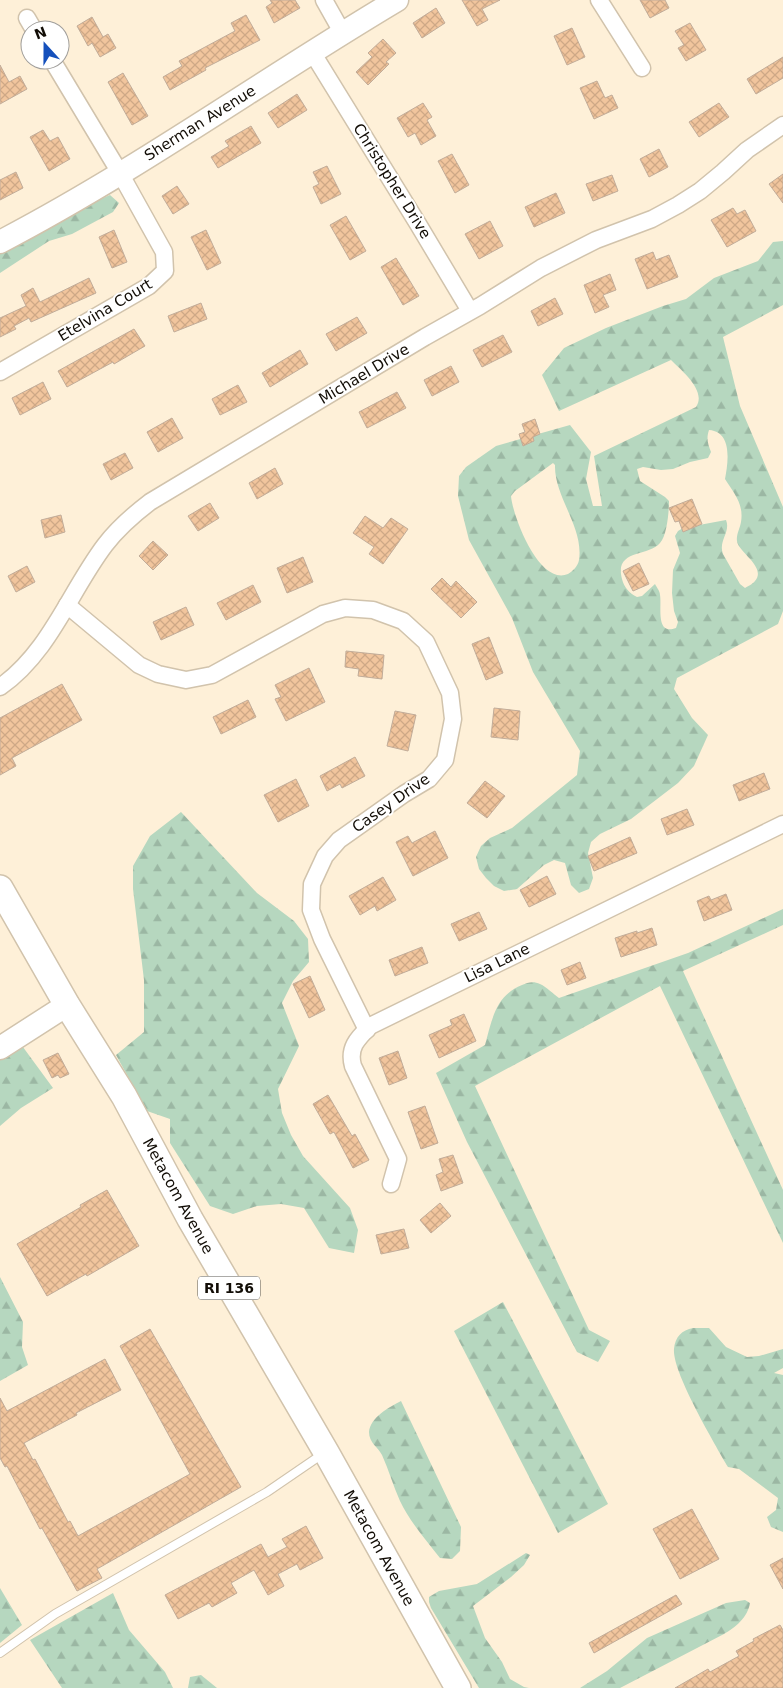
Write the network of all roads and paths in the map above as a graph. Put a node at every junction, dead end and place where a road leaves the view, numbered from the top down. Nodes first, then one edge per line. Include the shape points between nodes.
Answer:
1 (324, 0) edge
2 (397, 0) edge
3 (600, 0) edge
4 (342, 32) junction
5 (312, 52) junction
6 (642, 68) dead end
7 (58, 70) edge
8 (783, 125) edge
9 (120, 173) junction
10 (0, 242) edge
11 (470, 311) junction
12 (0, 372) edge
13 (67, 605) junction
14 (0, 687) edge
15 (783, 824) edge
16 (0, 888) edge
17 (67, 1005) junction
18 (367, 1030) junction
19 (0, 1048) edge
20 (391, 1184) dead end
21 (326, 1452) junction
22 (0, 1653) edge
23 (458, 1688) edge

1 - 4 street
2 - 4 street, Sherman Avenue
3 - 6 street
4 - 5 street, Sherman Avenue
5 - 9 street, Sherman Avenue
5 - 11 street, Christopher Drive
7 - 9 street, Etelvina Court
8 - 11 street, Michael Drive via 746,150 704,188 678,205 652,219 596,240
9 - 10 street, Sherman Avenue
9 - 12 street, Etelvina Court via 164,252 165,271 149,286
11 - 13 street, Michael Drive via 150,502 111,538
13 - 14 street, Michael Drive via 33,656
13 - 18 street, Casey Drive via 139,665 158,674 186,680 212,675 324,614 344,608 373,610 404,620 426,642 450,694 453,720 445,760 429,779 339,840 325,856 312,884 311,910 316,924
15 - 18 street, Lisa Lane
16 - 17 main road, Metacom Avenue / RI 136
17 - 19 street
17 - 21 main road, Metacom Avenue / RI 136 via 124,1096 190,1220
18 - 20 street, Lisa Lane via 356,1039 351,1057 398,1159
21 - 22 lane via 266,1492 55,1614
21 - 23 main road, Metacom Avenue / RI 136

